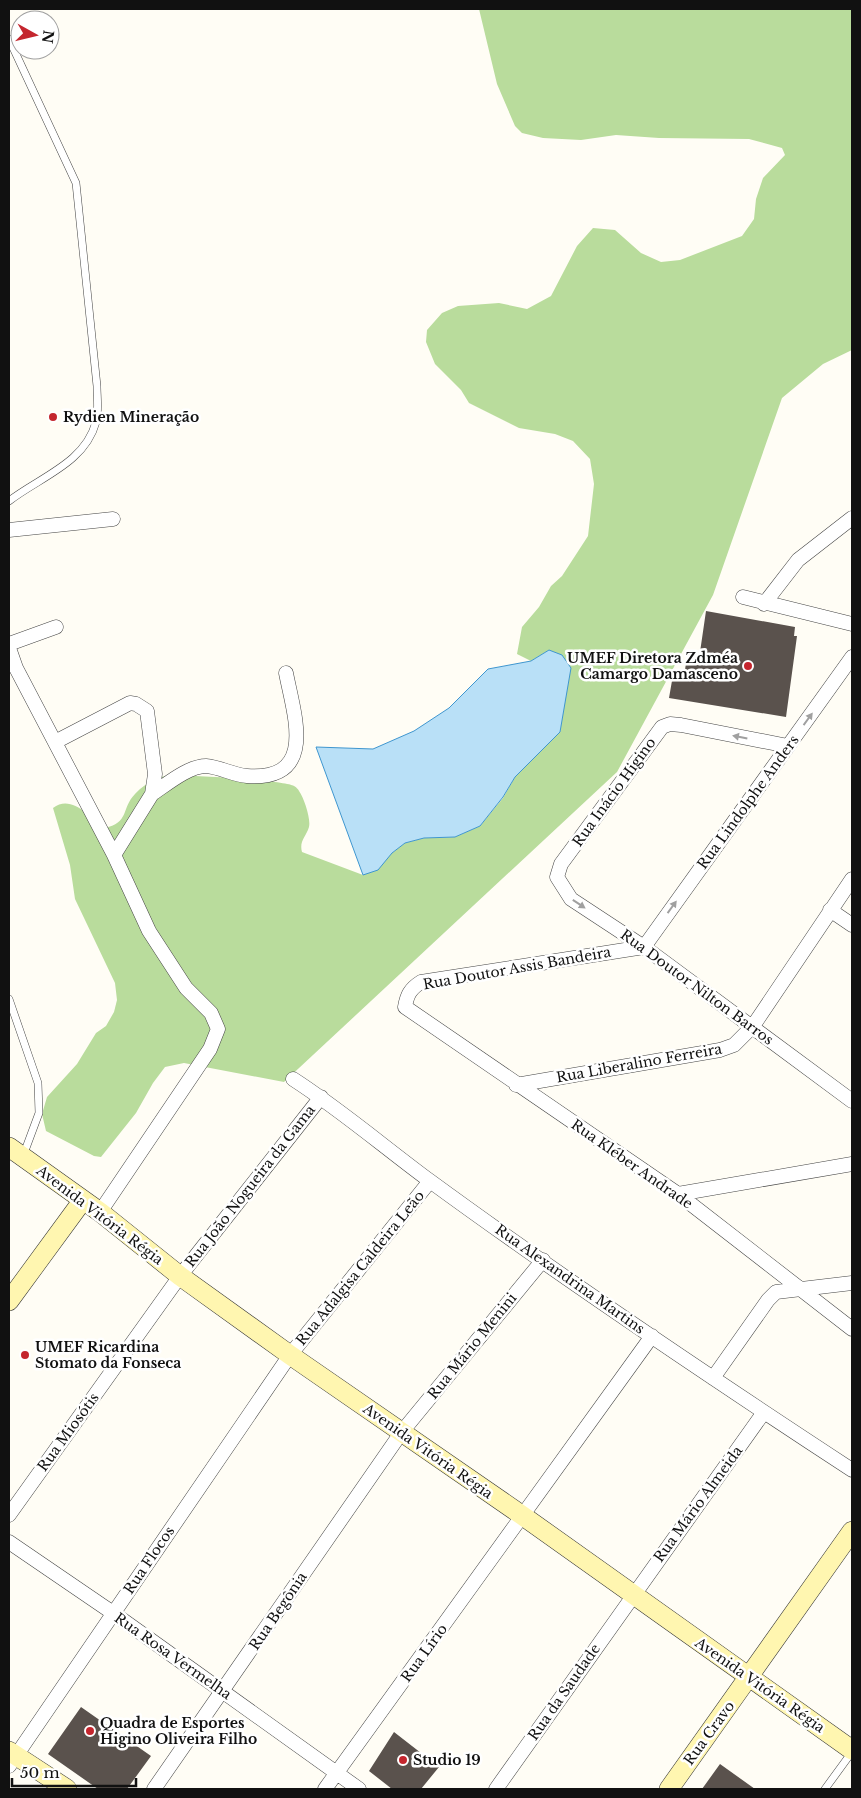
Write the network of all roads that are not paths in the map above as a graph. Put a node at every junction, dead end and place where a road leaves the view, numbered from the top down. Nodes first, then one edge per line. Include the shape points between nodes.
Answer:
1 (9, 39) edge
2 (9, 501) edge
3 (113, 518) dead end
4 (852, 518) edge
5 (9, 530) edge
6 (743, 597) dead end
7 (764, 604) junction
8 (852, 624) edge
9 (56, 627) dead end
10 (9, 644) edge
11 (9, 648) edge
12 (852, 657) edge
13 (286, 673) dead end
14 (55, 742) junction
15 (788, 746) junction
16 (152, 794) junction
17 (114, 855) junction
18 (561, 864) joint
19 (852, 879) edge
20 (830, 910) junction
21 (852, 924) edge
22 (644, 947) junction
23 (9, 999) edge
24 (405, 1008) joint
25 (753, 1026) junction
26 (293, 1079) dead end
27 (516, 1085) junction
28 (321, 1097) junction
29 (852, 1101) edge
30 (16, 1152) edge
31 (852, 1164) edge
32 (430, 1181) junction
33 (678, 1194) junction
34 (83, 1200) junction
35 (100, 1212) junction
36 (543, 1260) junction
37 (180, 1276) junction
38 (852, 1282) edge
39 (798, 1289) junction
40 (9, 1301) edge
41 (852, 1329) edge
42 (652, 1336) junction
43 (290, 1355) junction
44 (713, 1378) junction
45 (764, 1412) junction
46 (401, 1433) junction
47 (852, 1470) edge
48 (9, 1515) edge
49 (523, 1516) junction
50 (852, 1531) edge
51 (9, 1542) edge
52 (632, 1596) junction
53 (113, 1613) junction
54 (749, 1676) junction
55 (223, 1691) junction
56 (852, 1751) edge
57 (11, 1758) edge
58 (337, 1773) junction
59 (67, 1789) edge
60 (154, 1789) edge
61 (325, 1789) edge
62 (359, 1789) edge
63 (496, 1789) edge
64 (670, 1789) edge
65 (825, 1789) edge

1 - 2 lane via 76,183 97,386 96,420 86,445
3 - 5 street
4 - 7 street via 798,560
6 - 7 street
7 - 8 street
9 - 10 street
11 - 14 street via 16,668
15 -> 12 street, Rua Lindolphe Anders
13 - 16 street via 297,746 288,766 275,772 247,776 206,766 194,769
14 - 16 street via 123,706 136,704 147,711 155,774
14 - 17 street
15 -> 18 street, Rua Inácio Higino via 681,725 662,727
22 -> 15 street, Rua Lindolphe Anders
16 - 17 street
17 - 35 street via 149,931 186,988 212,1013 218,1029 210,1048
18 -> 22 street, Rua Doutor Nilton Barros via 557,877 571,898
19 - 20 street, Rua Liberalino Ferreira
20 - 21 street
20 - 25 street, Rua Liberalino Ferreira
22 - 24 street, Rua Doutor Assis Bandeira via 421,982 407,997
22 - 25 street, Rua Doutor Nilton Barros
23 - 30 lane via 38,1083 39,1113
24 - 27 street, Rua Kléber Andrade
25 - 27 street, Rua Liberalino Ferreira via 734,1045 720,1050
25 - 29 street, Rua Doutor Nilton Barros
26 - 28 street, Rua Alexandrina Martins
27 - 33 street, Rua Kléber Andrade
28 - 32 street, Rua Alexandrina Martins
28 - 37 street, Rua João Nogueira da Gama
30 - 34 street, Avenida Vitória Régia
31 - 33 street
32 - 36 street, Rua Alexandrina Martins
32 - 43 street, Rua Adalgisa Caldeira Leão
33 - 39 street, Rua Kléber Andrade
34 - 35 street, Avenida Vitória Régia
34 - 40 street
35 - 37 street, Avenida Vitória Régia
36 - 42 street, Rua Alexandrina Martins
36 - 46 street, Rua Mário Menini
37 - 43 street, Avenida Vitória Régia
37 - 48 street, Rua Miosótis
38 - 39 street
39 - 41 street, Rua Kléber Andrade
39 - 44 street via 776,1292 768,1300
42 - 44 street, Rua Alexandrina Martins
42 - 49 street, Rua Lírio
43 - 46 street, Avenida Vitória Régia
43 - 53 street, Rua Flocos
44 - 45 street, Rua Alexandrina Martins
45 - 47 street, Rua Alexandrina Martins
45 - 52 street, Rua Mário Almeida
46 - 49 street, Avenida Vitória Régia
46 - 55 street, Rua Begônia
49 - 52 street, Avenida Vitória Régia
49 - 58 street, Rua Lírio
50 - 54 street, Rua Cravo
51 - 53 street, Rua Rosa Vermelha
52 - 54 street, Avenida Vitória Régia
52 - 63 street, Rua da Saudade
53 - 55 street, Rua Rosa Vermelha
53 - 57 street, Rua Flocos
54 - 56 street, Avenida Vitória Régia
54 - 64 street, Rua Cravo
55 - 58 street, Rua Rosa Vermelha
55 - 60 street, Rua Begônia
56 - 65 lane
57 - 59 street
58 - 61 street, Rua Lírio
58 - 62 street, Rua Rosa Vermelha

